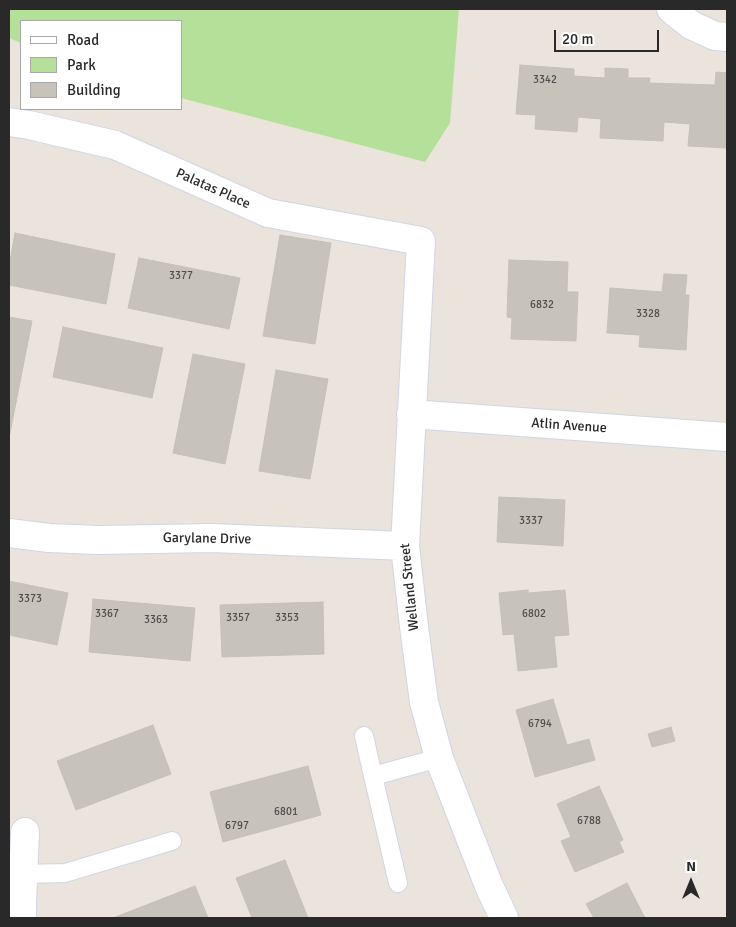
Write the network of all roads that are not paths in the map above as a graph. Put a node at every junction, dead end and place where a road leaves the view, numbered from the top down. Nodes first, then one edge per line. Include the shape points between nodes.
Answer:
1 (671, 9) edge
2 (727, 37) edge
3 (9, 122) edge
4 (421, 241) joint
5 (411, 414) junction
6 (727, 437) edge
7 (9, 534) edge
8 (405, 546) junction
9 (364, 736) dead end
10 (439, 758) junction
11 (373, 776) junction
12 (25, 832) dead end
13 (172, 840) dead end
14 (23, 874) junction
15 (398, 883) dead end
16 (22, 918) edge
17 (504, 918) edge

1 - 2 street via 690,25 715,36
3 - 4 street, Palatas Place via 115,145 268,213
4 - 5 street, Welland Street
5 - 6 street, Atlin Avenue
5 - 8 street, Welland Street
7 - 8 street, Garylane Drive via 98,540 212,538
8 - 10 street, Welland Street via 424,702
9 - 11 lane
10 - 11 lane
10 - 17 street, Welland Street
11 - 15 lane
12 - 14 street
13 - 14 lane via 65,873
14 - 16 street

